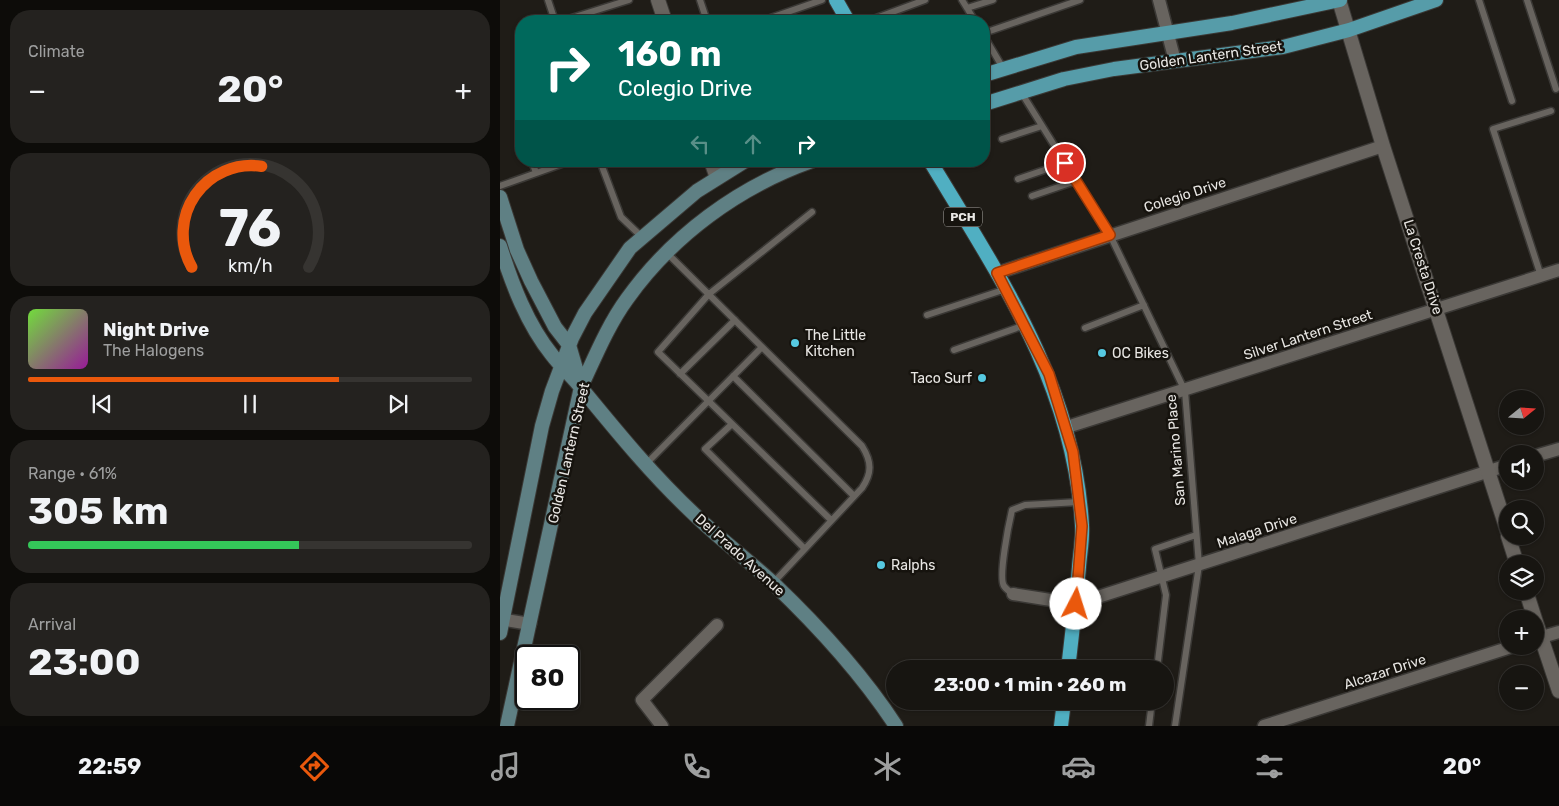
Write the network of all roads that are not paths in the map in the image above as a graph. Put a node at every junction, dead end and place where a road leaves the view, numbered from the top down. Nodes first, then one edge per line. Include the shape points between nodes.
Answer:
1 (548, 0) edge
2 (629, 0) edge
3 (658, 0) edge
4 (700, 0) edge
5 (822, 0) edge
6 (836, 0) edge
7 (925, 0) edge
8 (962, 0) edge
9 (993, 0) edge
10 (1080, 0) edge
11 (1159, 0) edge
12 (1339, 0) edge
13 (1436, 0) edge
14 (1479, 0) edge
15 (1527, 0) edge
16 (967, 8) junction
17 (552, 15) edge
18 (581, 15) edge
19 (663, 15) edge
20 (705, 15) edge
21 (779, 15) edge
22 (845, 15) edge
23 (884, 15) edge
24 (971, 15) edge
25 (1349, 30) junction
26 (990, 33) edge
27 (1170, 33) junction
28 (990, 45) edge
29 (1175, 61) junction
30 (1003, 68) junction
31 (990, 73) edge
32 (1556, 89) dead end
33 (1021, 92) junction
34 (1512, 101) dead end
35 (990, 102) edge
36 (1551, 111) dead end
37 (1042, 126) junction
38 (1002, 139) dead end
39 (1383, 146) junction
40 (1065, 163) junction
41 (534, 167) edge
42 (553, 167) edge
43 (602, 167) edge
44 (713, 167) edge
45 (735, 167) edge
46 (795, 167) edge
47 (934, 167) edge
48 (536, 173) junction
49 (717, 178) junction
50 (1018, 179) dead end
51 (1076, 181) junction
52 (500, 186) edge
53 (1032, 196) dead end
54 (500, 197) edge
55 (812, 212) dead end
56 (1110, 235) junction
57 (642, 237) junction
58 (517, 250) junction
59 (501, 252) edge
60 (667, 253) junction
61 (1559, 270) edge
62 (997, 273) junction
63 (1541, 276) junction
64 (1006, 289) junction
65 (709, 294) junction
66 (1144, 305) junction
67 (1437, 309) junction
68 (927, 315) dead end
69 (735, 320) junction
70 (1025, 325) junction
71 (1085, 328) dead end
72 (569, 345) junction
73 (762, 347) junction
74 (954, 350) dead end
75 (561, 367) junction
76 (680, 374) junction
77 (733, 376) junction
78 (581, 387) junction
79 (1184, 390) junction
80 (708, 401) junction
81 (732, 424) junction
82 (1066, 427) junction
83 (1559, 449) edge
84 (1544, 453) edge
85 (646, 464) junction
86 (1499, 468) edge
87 (1487, 471) junction
88 (854, 496) junction
89 (1079, 502) junction
90 (1499, 508) edge
91 (831, 520) junction
92 (1196, 535) junction
93 (804, 548) junction
94 (1199, 565) junction
95 (1162, 577) junction
96 (773, 583) junction
97 (1013, 594) joint
98 (1076, 604) junction
99 (501, 624) edge
100 (530, 624) junction
101 (717, 625) dead end
102 (1559, 632) edge
103 (1544, 636) edge
104 (1499, 651) edge
105 (1544, 653) edge
106 (1069, 660) edge
107 (1158, 660) edge
108 (1559, 691) edge
109 (1063, 710) edge
110 (1151, 710) edge
111 (506, 726) edge
112 (662, 726) edge
113 (896, 726) edge
114 (1061, 726) edge
115 (1149, 726) edge
116 (1175, 726) edge
117 (1264, 726) edge

1 - 17 lane
2 - 18 lane
3 - 19 street
4 - 20 lane
5 - 21 lane
6 - 22 highway
7 - 23 lane
8 - 16 lane
9 - 16 lane
10 - 26 lane
11 - 27 street
12 - 25 street, La Cresta Drive
12 - 27 main road, Golden Lantern Street
13 - 25 main road, Golden Lantern Street
14 - 34 lane
15 - 32 lane
16 - 24 lane
25 - 29 main road, Golden Lantern Street via 1283,47
25 - 39 street, La Cresta Drive
27 - 29 street
27 - 30 main road, Golden Lantern Street via 1076,47
28 - 30 lane
29 - 33 main road, Golden Lantern Street via 1064,79
30 - 31 main road, Golden Lantern Street
33 - 35 main road, Golden Lantern Street
33 - 37 lane, San Marino Place
36 - 63 lane via 1493,129
37 - 38 lane
37 - 40 lane, San Marino Place
39 - 56 street, Colegio Drive
39 - 67 street, La Cresta Drive
40 - 50 lane
40 - 51 lane, San Marino Place
41 - 48 lane
42 - 48 lane
43 - 57 lane via 620,218
44 - 49 street
45 - 49 main road, Golden Lantern Street
46 - 60 main road, Golden Lantern Street via 733,198 706,217
47 - 62 highway, PCH
48 - 52 lane
49 - 57 main road, Golden Lantern Street via 696,191
51 - 53 lane
51 - 56 lane, San Marino Place
54 - 58 main road, Del Prado Avenue
55 - 65 lane
56 - 62 street, Colegio Drive
56 - 66 lane, San Marino Place
57 - 72 main road, Golden Lantern Street via 609,277
58 - 59 street
58 - 72 main road, Del Prado Avenue via 555,327
59 - 75 main road, Del Prado Avenue via 536,332
60 - 65 lane
60 - 78 main road, Golden Lantern Street via 626,300
61 - 63 street, Silver Lantern Street
62 - 64 highway, PCH
63 - 67 street, Silver Lantern Street
64 - 68 lane
64 - 70 highway, PCH
65 - 69 lane
65 - 76 lane via 658,352
66 - 71 lane
66 - 79 lane, San Marino Place
67 - 79 street, Silver Lantern Street
67 - 87 street, La Cresta Drive
69 - 73 lane
69 - 76 lane
70 - 74 lane
70 - 82 highway, PCH via 1049,374
72 - 75 main road, Golden Lantern Street
72 - 78 main road, Del Prado Avenue
73 - 77 lane
73 - 88 lane via 868,455 870,476
75 - 78 main road, Del Prado Avenue
75 - 99 main road, Golden Lantern Street via 542,426
76 - 80 lane
77 - 80 lane
77 - 88 lane
78 - 85 main road, Del Prado Avenue
78 - 100 main road, Golden Lantern Street
79 - 82 street, Silver Lantern Street
79 - 92 lane, San Marino Place
80 - 81 lane
80 - 85 lane
81 - 91 lane
81 - 93 lane via 705,449
82 - 89 highway, PCH via 1073,452
83 - 84 street
85 - 96 main road, Del Prado Avenue via 695,515
86 - 87 street, Malaga Drive
87 - 90 street, La Cresta Drive
87 - 94 street, Malaga Drive
88 - 91 lane
89 - 97 lane via 1025,505 1012,510 1002,575 1003,585
89 - 98 highway, PCH via 1082,526
91 - 93 lane
92 - 94 lane, San Marino Place
92 - 95 lane via 1155,549
93 - 96 lane
94 - 95 street, Malaga Drive
94 - 116 lane, San Marino Place
95 - 98 street, Malaga Drive
95 - 107 lane via 1166,595
96 - 113 main road, Del Prado Avenue via 874,694
97 - 98 street, Malaga Drive
98 - 106 highway, PCH
99 - 100 street
100 - 111 main road, Golden Lantern Street
101 - 112 street via 642,700
102 - 103 street
104 - 117 street, Alcazar Drive
105 - 108 street
109 - 114 highway
110 - 115 lane

